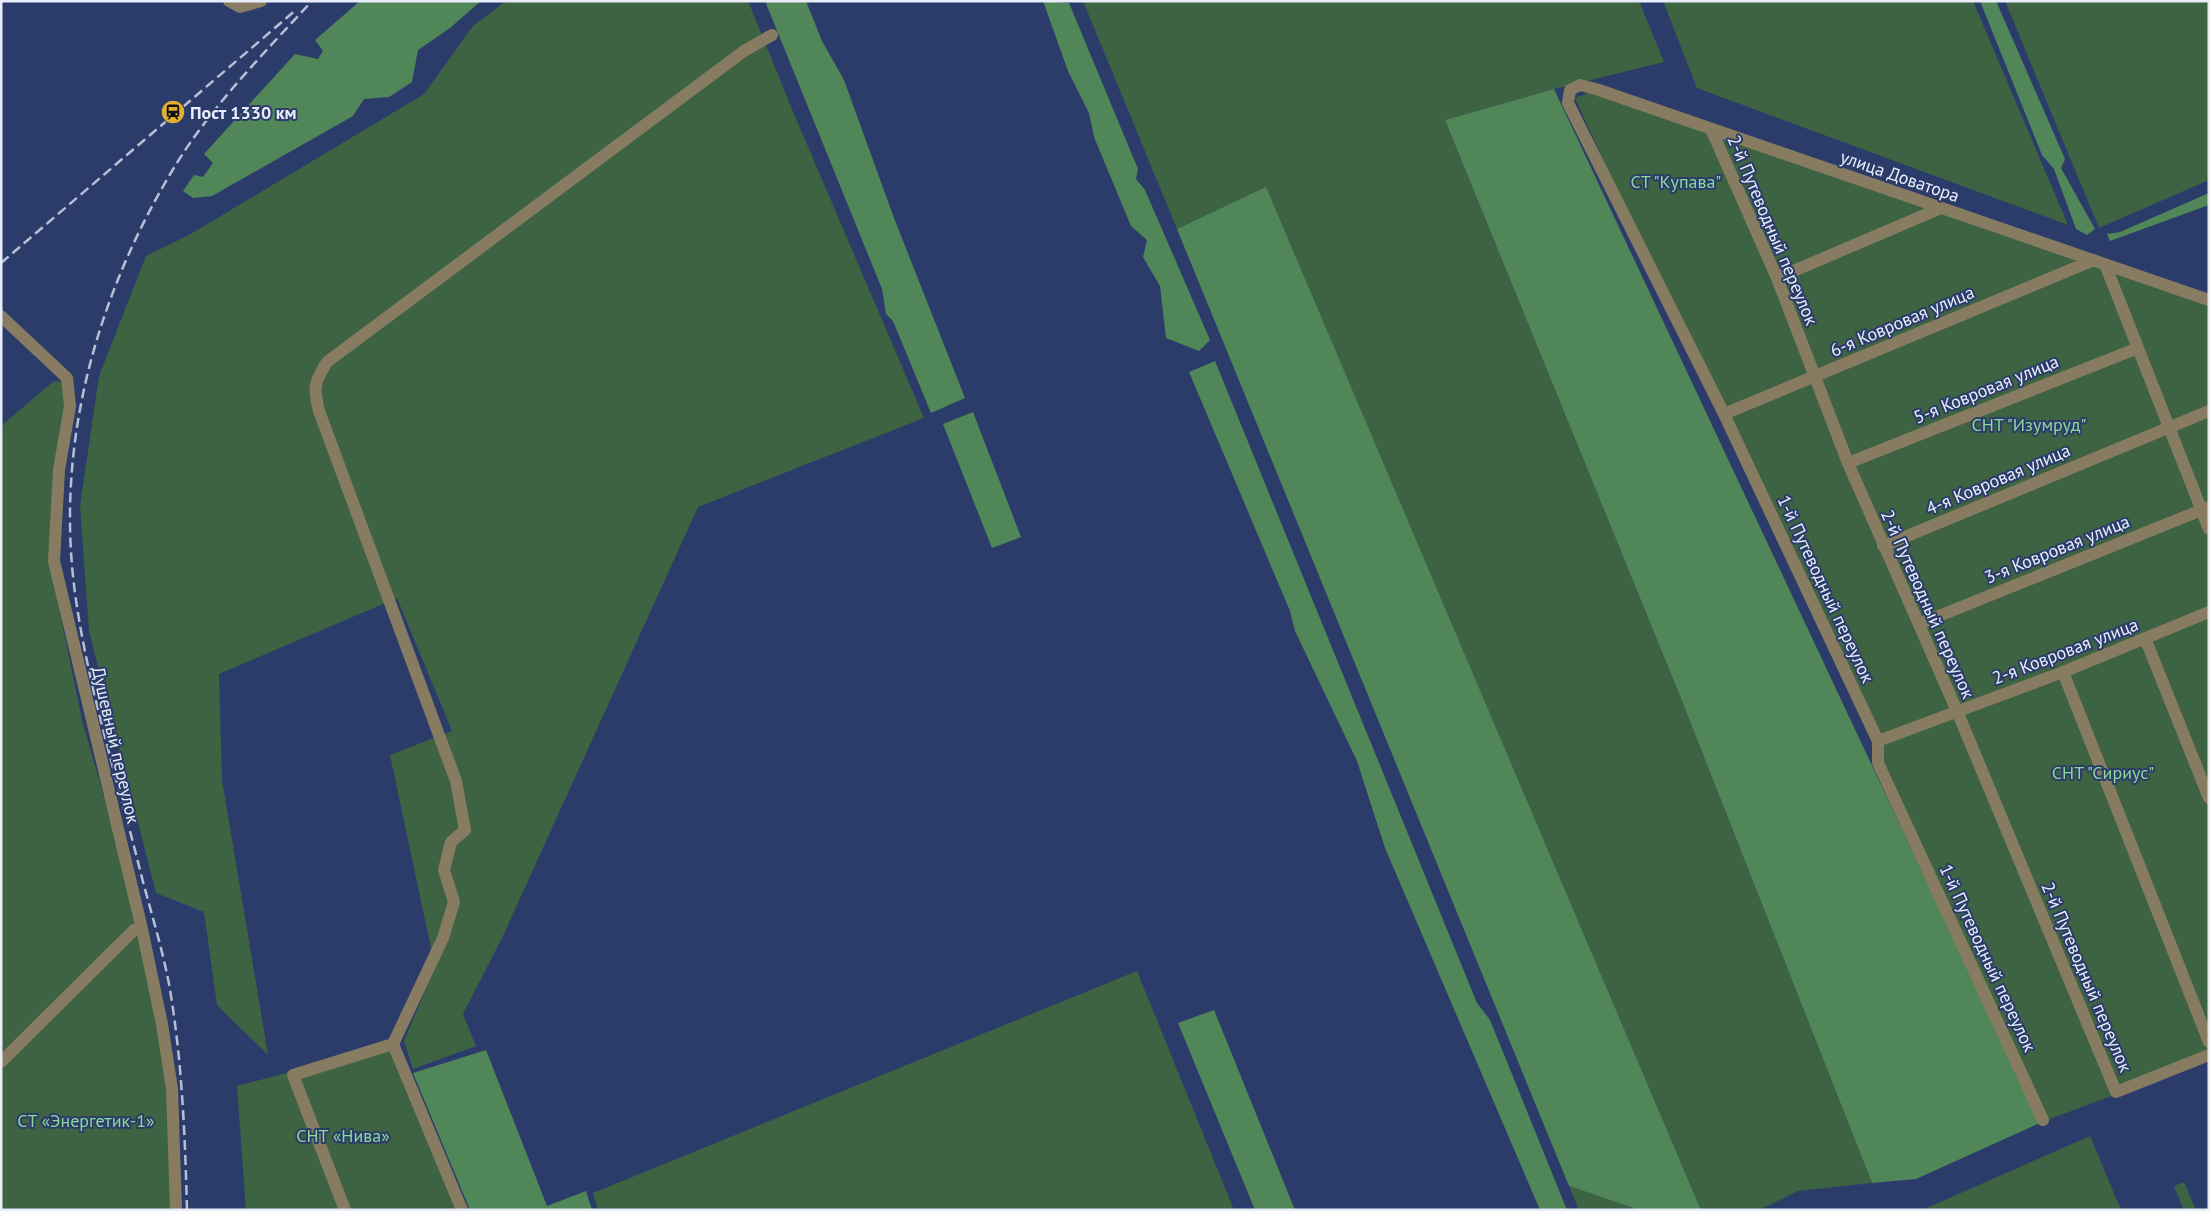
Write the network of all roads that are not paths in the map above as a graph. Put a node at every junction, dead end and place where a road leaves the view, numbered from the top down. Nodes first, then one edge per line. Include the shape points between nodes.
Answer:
1 (228, 1) edge
2 (261, 1) edge
3 (772, 35) dead end
4 (1580, 85) joint
5 (1710, 129) junction
6 (1941, 208) junction
7 (2099, 262) junction
8 (1777, 278) junction
9 (2209, 300) edge
10 (1, 316) edge
11 (2138, 348) junction
12 (1816, 376) junction
13 (2209, 411) edge
14 (1724, 414) junction
15 (2169, 427) junction
16 (1848, 463) junction
17 (2205, 508) edge
18 (2209, 529) edge
19 (1883, 546) junction
20 (2209, 612) edge
21 (1919, 624) junction
22 (2145, 638) junction
23 (2063, 672) junction
24 (1957, 711) junction
25 (1878, 741) junction
26 (2209, 798) edge
27 (142, 929) junction
28 (2209, 1042) edge
29 (393, 1044) junction
30 (2209, 1055) edge
31 (1, 1062) edge
32 (2043, 1120) dead end
33 (176, 1210) edge
34 (345, 1210) edge
35 (462, 1210) edge

1 - 2 street via 240,7
3 - 29 street via 744,51 327,362 316,380 314,392 319,411 456,781 465,830 451,842 444,870 454,902 443,938
4 - 5 street, улица Доватора
4 - 14 street, 1-й Путеводный переулок via 1570,90 1568,103
5 - 6 street, улица Доватора
5 - 8 street, 2-й Путеводный переулок
6 - 7 street, улица Доватора
6 - 8 street
7 - 9 street, улица Доватора
7 - 11 street
7 - 12 street, 6-я Ковровая улица
8 - 12 street, 2-й Путеводный переулок
10 - 27 street, Душевный переулок via 67,378 70,406 59,470 54,561
11 - 15 street
11 - 16 street, 5-я Ковровая улица
12 - 14 street, 6-я Ковровая улица
12 - 16 street, 2-й Путеводный переулок
13 - 15 street, 4-я Ковровая улица
14 - 25 street, 1-й Путеводный переулок
15 - 17 street
15 - 19 street, 4-я Ковровая улица
16 - 19 street, 2-й Путеводный переулок
17 - 18 street
17 - 21 street, 3-я Ковровая улица
19 - 21 street, 2-й Путеводный переулок
20 - 22 street, 2-я Ковровая улица
21 - 24 street, 2-й Путеводный переулок
22 - 23 street, 2-я Ковровая улица
22 - 26 street
23 - 24 street, 2-я Ковровая улица
23 - 28 street
24 - 25 street, 2-я Ковровая улица
24 - 30 street, 2-й Путеводный переулок via 2116,1092
25 - 32 street, 1-й Путеводный переулок via 1878,763
27 - 31 street via 134,930
27 - 33 street, Душевный переулок via 172,1089
29 - 34 street via 293,1075
29 - 35 street

